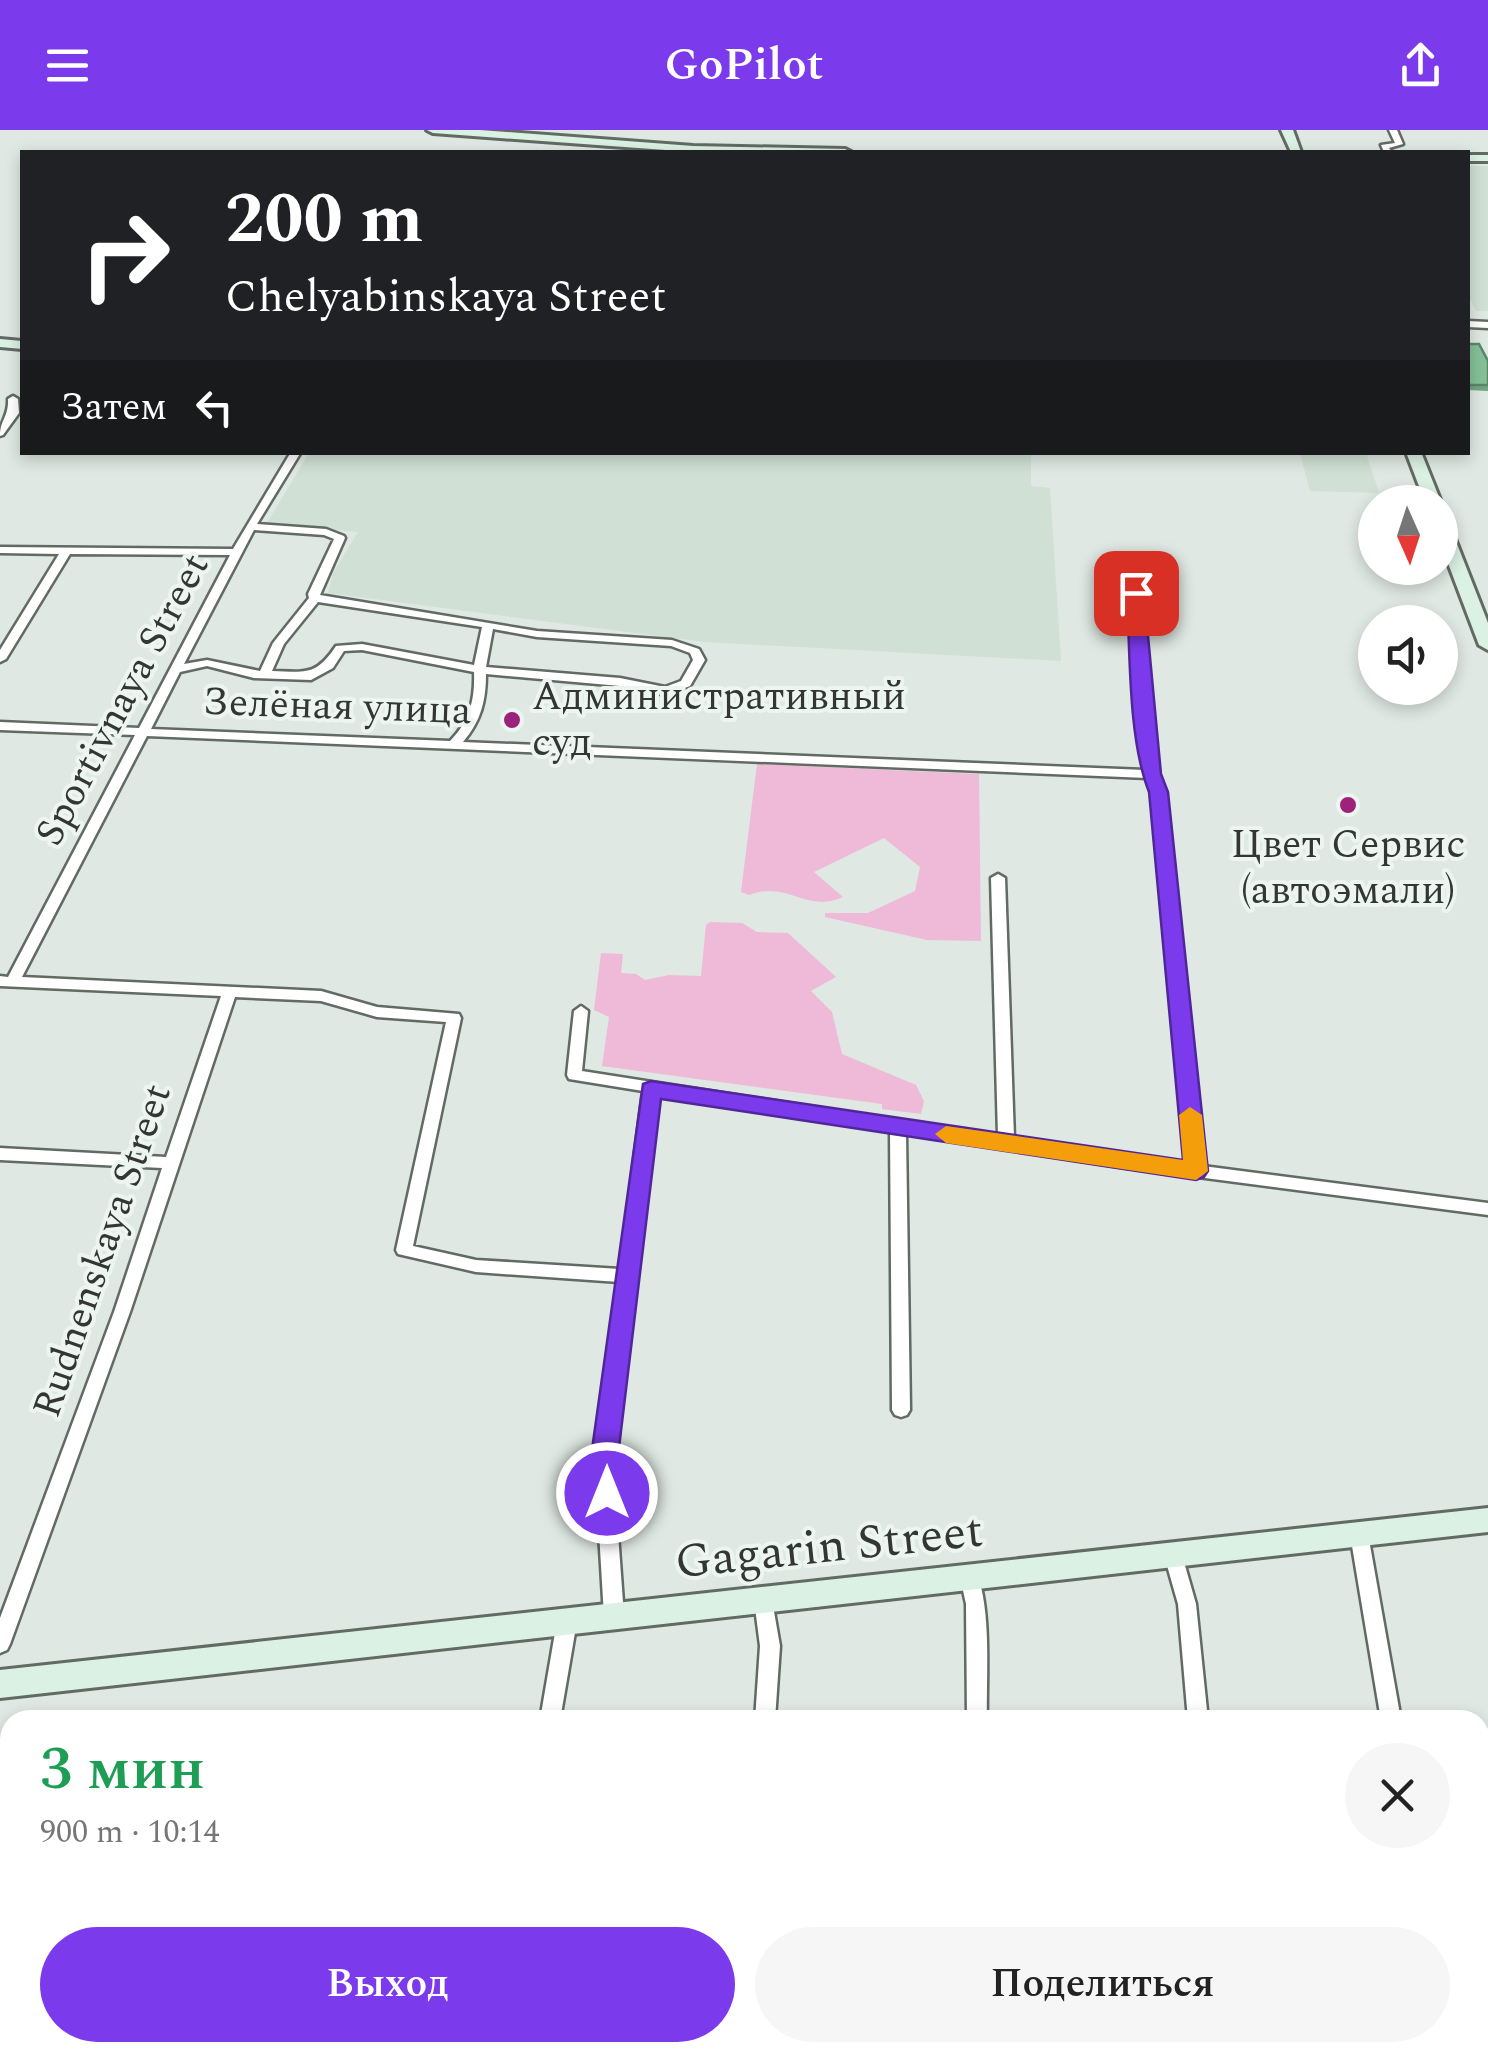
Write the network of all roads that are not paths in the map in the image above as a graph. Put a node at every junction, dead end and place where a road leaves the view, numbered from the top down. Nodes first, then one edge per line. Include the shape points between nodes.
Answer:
1 (432, 130) edge
2 (1393, 130) edge
3 (524, 133) edge
4 (744, 150) edge
5 (1387, 150) edge
6 (13, 399) dead end
7 (0, 433) edge
8 (294, 455) edge
9 (1415, 455) edge
10 (1427, 485) edge
11 (250, 527) junction
12 (0, 550) edge
13 (67, 550) junction
14 (236, 552) junction
15 (1133, 558) dead end
16 (1458, 568) edge
17 (315, 598) junction
18 (488, 625) junction
19 (1488, 645) edge
20 (0, 659) edge
21 (176, 669) junction
22 (483, 670) junction
23 (264, 675) junction
24 (0, 726) edge
25 (143, 732) junction
26 (454, 744) junction
27 (1151, 774) junction
28 (998, 878) dead end
29 (6, 981) edge
30 (228, 994) junction
31 (580, 1011) dead end
32 (651, 1090) junction
33 (898, 1127) junction
34 (1006, 1144) junction
35 (0, 1154) edge
36 (173, 1163) junction
37 (1196, 1171) junction
38 (1488, 1209) edge
39 (628, 1276) junction
40 (900, 1410) dead end
41 (1488, 1520) edge
42 (1359, 1534) junction
43 (1173, 1554) junction
44 (969, 1577) junction
45 (763, 1600) junction
46 (614, 1616) junction
47 (566, 1621) junction
48 (0, 1644) edge
49 (0, 1684) edge
50 (552, 1710) edge
51 (766, 1710) edge
52 (977, 1710) edge
53 (1197, 1710) edge
54 (1389, 1710) edge

1 - 3 street
2 - 5 street via 1399,144
3 - 4 street
6 - 7 street via 14,413
8 - 11 street, Sportivnaya Street
9 - 10 street
11 - 14 street, Sportivnaya Street
11 - 17 street via 340,538
12 - 13 street
13 - 14 street
13 - 20 street
14 - 21 street, Sportivnaya Street
15 - 27 street
16 - 19 street
17 - 18 street
17 - 23 street via 279,643
18 - 22 street
18 - 22 street via 672,642 695,651 698,660 686,683 666,691
21 - 23 street via 208,663
21 - 25 street, Sportivnaya Street
22 - 23 street via 348,646 312,676
22 - 26 street via 471,729
24 - 25 street, Зелёная улица
25 - 26 street, Зелёная улица
25 - 29 street, Sportivnaya Street
26 - 27 street, Зелёная улица
27 - 37 street
28 - 34 street
29 - 30 street
30 - 36 street, Rudnenskaya Street
30 - 39 street via 321,996 376,1012 454,1018 404,1250 476,1266
31 - 32 street via 574,1075
32 - 33 street
32 - 39 street
33 - 34 street
33 - 40 street
34 - 37 street
35 - 36 street
36 - 48 street, Rudnenskaya Street
37 - 38 street
39 - 46 street via 604,1464
41 - 42 street, Gagarin Street
42 - 43 street, Gagarin Street
42 - 54 street
43 - 44 street, Gagarin Street
43 - 53 street via 1187,1604
44 - 45 street, Gagarin Street
44 - 52 street
45 - 46 street, Gagarin Street
45 - 51 street via 770,1646
46 - 47 street, Gagarin Street
47 - 49 street, Gagarin Street
47 - 50 street

